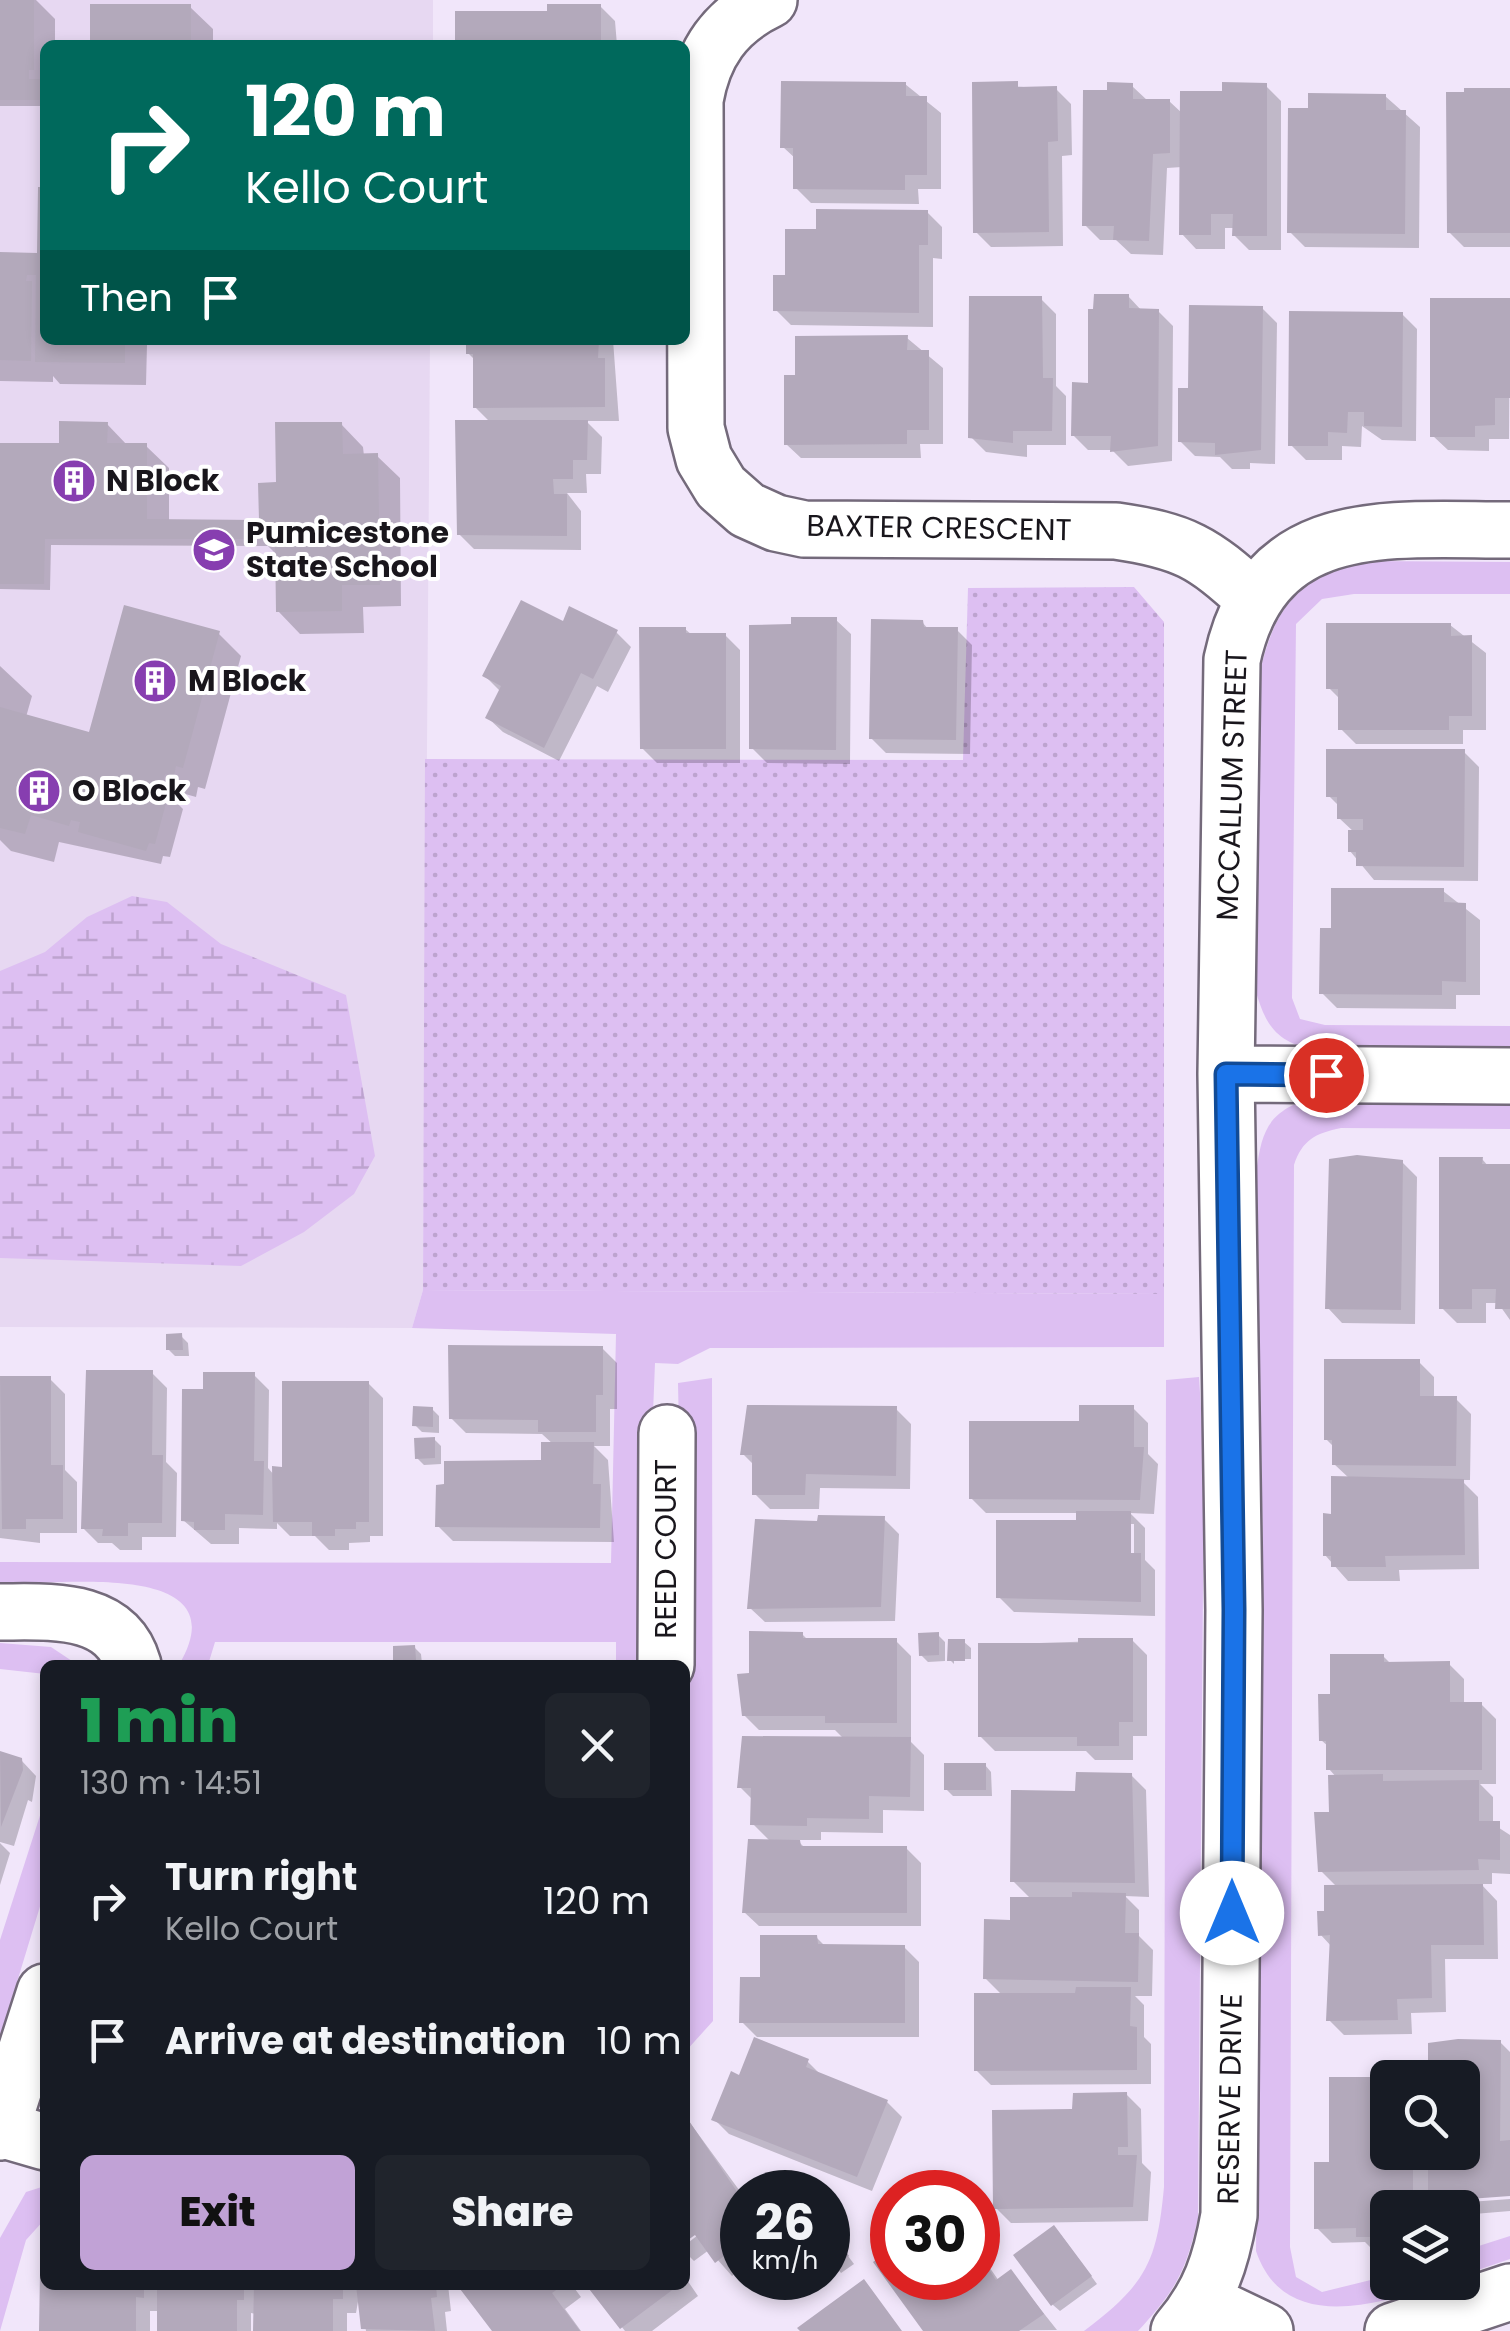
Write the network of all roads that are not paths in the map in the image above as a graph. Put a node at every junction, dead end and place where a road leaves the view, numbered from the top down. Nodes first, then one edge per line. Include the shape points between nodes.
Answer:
1 (755, 3) edge
2 (1510, 530) edge
3 (1253, 598) junction
4 (1226, 1074) junction
5 (1510, 1076) edge
6 (667, 1433) dead end
7 (0, 1612) edge
8 (131, 1660) edge
9 (666, 1660) edge
10 (40, 2007) edge
11 (0, 2130) edge
12 (40, 2141) edge
13 (1510, 2292) edge
14 (1192, 2316) edge
15 (1265, 2331) edge
16 (1393, 2331) edge

1 - 3 street, BAXTER CRESCENT via 700,66 695,100 696,428 721,487 747,510 804,529 1116,531 1156,537 1189,547
2 - 3 street, MCCALLUM STREET via 1341,536 1284,564
3 - 4 street, MCCALLUM STREET via 1240,623 1230,682
4 - 5 street
4 - 14 street, RESERVE DRIVE via 1234,1610 1229,2215 1222,2257
6 - 9 street, REED COURT
7 - 8 street via 90,1618 116,1632
10 - 11 street
11 - 12 street
13 - 16 street
14 - 15 street

